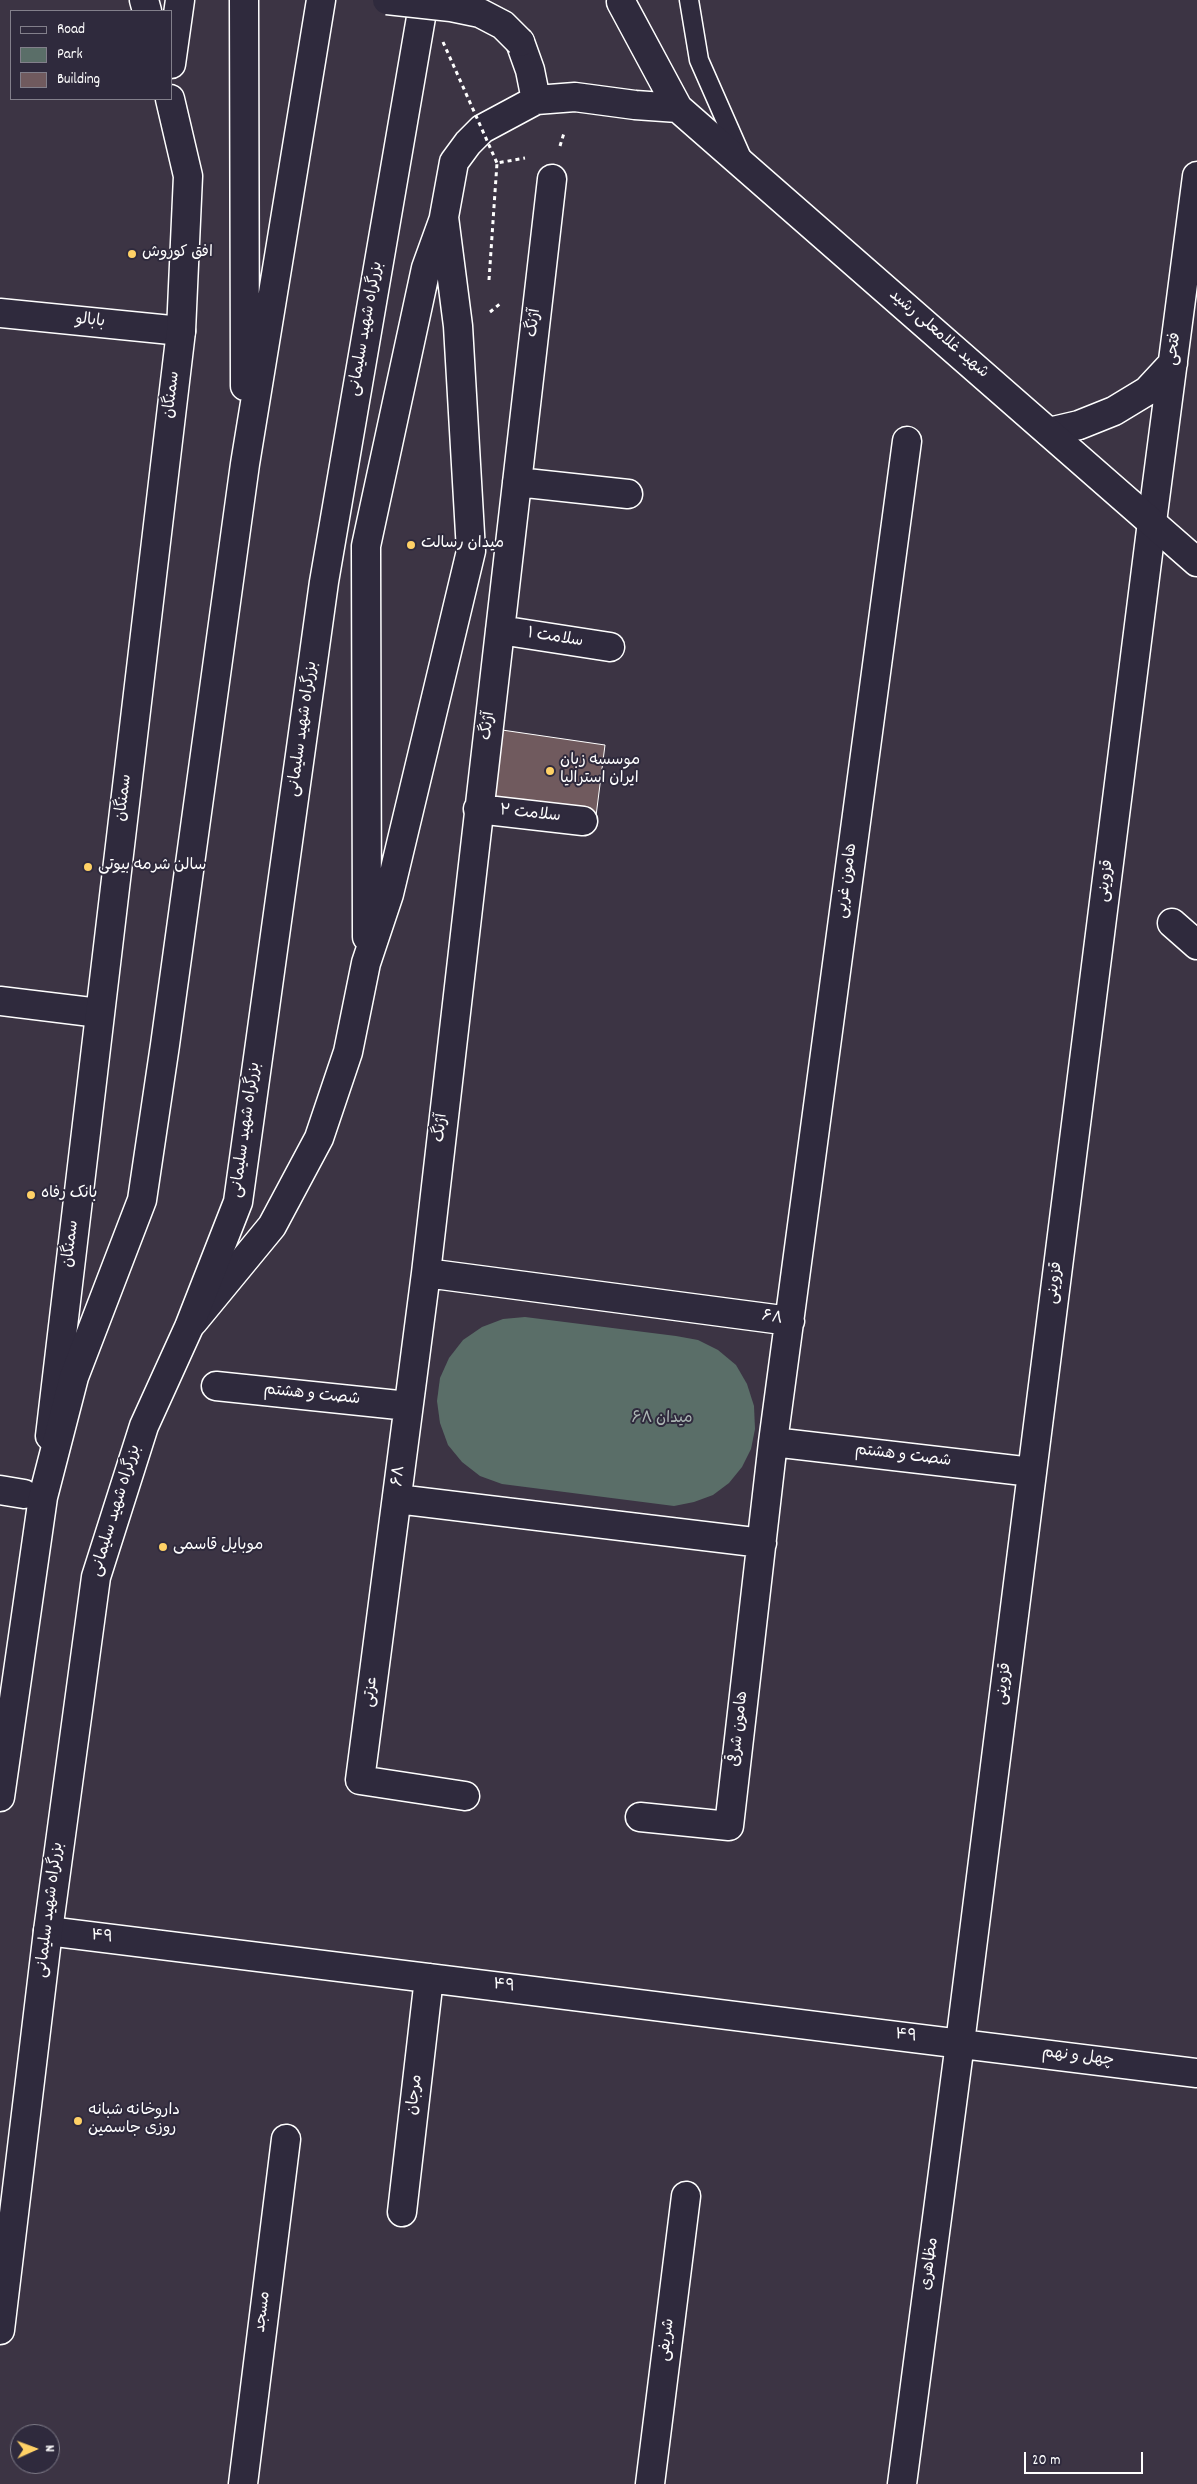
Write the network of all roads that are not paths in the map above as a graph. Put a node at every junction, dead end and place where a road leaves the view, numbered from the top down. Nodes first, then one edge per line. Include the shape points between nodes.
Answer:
1 (180, 0) edge
2 (244, 0) edge
3 (321, 0) edge
4 (387, 0) edge
5 (424, 0) edge
6 (689, 0) edge
7 (618, 1) edge
8 (172, 57) edge
9 (170, 100) edge
10 (536, 100) junction
11 (678, 108) junction
12 (746, 167) junction
13 (1197, 176) edge
14 (552, 178) dead end
15 (444, 217) junction
16 (0, 313) edge
17 (181, 331) junction
18 (1173, 363) junction
19 (1049, 432) junction
20 (907, 442) dead end
21 (245, 464) junction
22 (517, 482) junction
23 (628, 494) dead end
24 (1152, 522) junction
25 (1197, 562) edge
26 (500, 630) junction
27 (610, 647) dead end
28 (478, 809) junction
29 (583, 820) dead end
30 (1172, 923) dead end
31 (1197, 945) edge
32 (366, 963) junction
33 (0, 1001) edge
34 (99, 1013) junction
35 (426, 1273) junction
36 (790, 1321) junction
37 (189, 1327) junction
38 (216, 1386) dead end
39 (408, 1406) junction
40 (773, 1442) junction
41 (1032, 1472) junction
42 (22, 1494) edge
43 (397, 1499) junction
44 (762, 1543) junction
45 (465, 1796) dead end
46 (0, 1797) edge
47 (640, 1817) dead end
48 (48, 1931) junction
49 (429, 1978) junction
50 (960, 2043) junction
51 (1197, 2074) edge
52 (286, 2139) dead end
53 (686, 2196) dead end
54 (402, 2212) dead end
55 (0, 2330) edge
56 (243, 2484) edge
57 (650, 2484) edge
58 (902, 2484) edge

1 - 8 main road
2 - 21 main road
3 - 21 main road
4 - 10 main road, bridge via 480,12 503,25 520,42
5 - 37 main road, بزرگراه شهید سلیمانی via 324,582 238,1202
6 - 12 lane via 699,60
7 - 11 main road, شهید غلامعلی رشید
9 - 17 main road, سمنگان via 188,176
10 - 11 main road via 575,97
10 - 15 main road via 482,129 468,142 454,162
11 - 12 main road, شهید غلامعلی رشید
12 - 19 main road, شهید غلامعلی رشید
13 - 18 main road, فتحی
14 - 22 main road, آژنگ
15 - 32 main road via 426,268 366,546
15 - 32 main road via 458,326 471,551 389,894
16 - 17 main road, بابالو
17 - 34 main road, سمنگان
18 - 19 main road via 1147,391 1114,411 1079,425
18 - 24 main road, فتحی
19 - 24 main road, شهید غلامعلی رشید
20 - 36 main road, هامون غربی
21 - 42 main road via 142,1200 74,1377
22 - 23 main road
22 - 26 main road, آژنگ
24 - 25 main road, شهید غلامعلی رشید
24 - 41 main road, قزوینی
26 - 27 main road, سلامت ۱
26 - 28 main road, آژنگ
28 - 29 main road, سلامت ۲
28 - 35 main road, آژنگ
30 - 31 main road
32 - 37 main road via 348,1052 319,1138 272,1226
33 - 34 main road
34 - 42 main road, سمنگان
35 - 36 main road, ۶۸
35 - 39 main road, ۶۸
36 - 40 main road, ۶۸
37 - 48 main road, بزرگراه شهید سلیمانی via 144,1426 96,1577
38 - 39 main road, شصت و هشتم
39 - 43 main road, ۶۸
40 - 41 main road, شصت و هشتم
40 - 44 main road, ۶۸
41 - 50 main road, قزوینی
42 - 46 main road
43 - 44 main road, ۶۸
43 - 45 main road, عزتی via 360,1780
44 - 47 main road, هامون شرقی via 729,1826
48 - 49 main road, ۴۹
48 - 55 main road, بزرگراه شهید سلیمانی
49 - 50 main road, ۴۹
49 - 54 main road, مرجان
50 - 51 main road, چهل و نهم
50 - 58 main road, مظاهری
52 - 56 main road, مسجد
53 - 57 main road, شریفی

